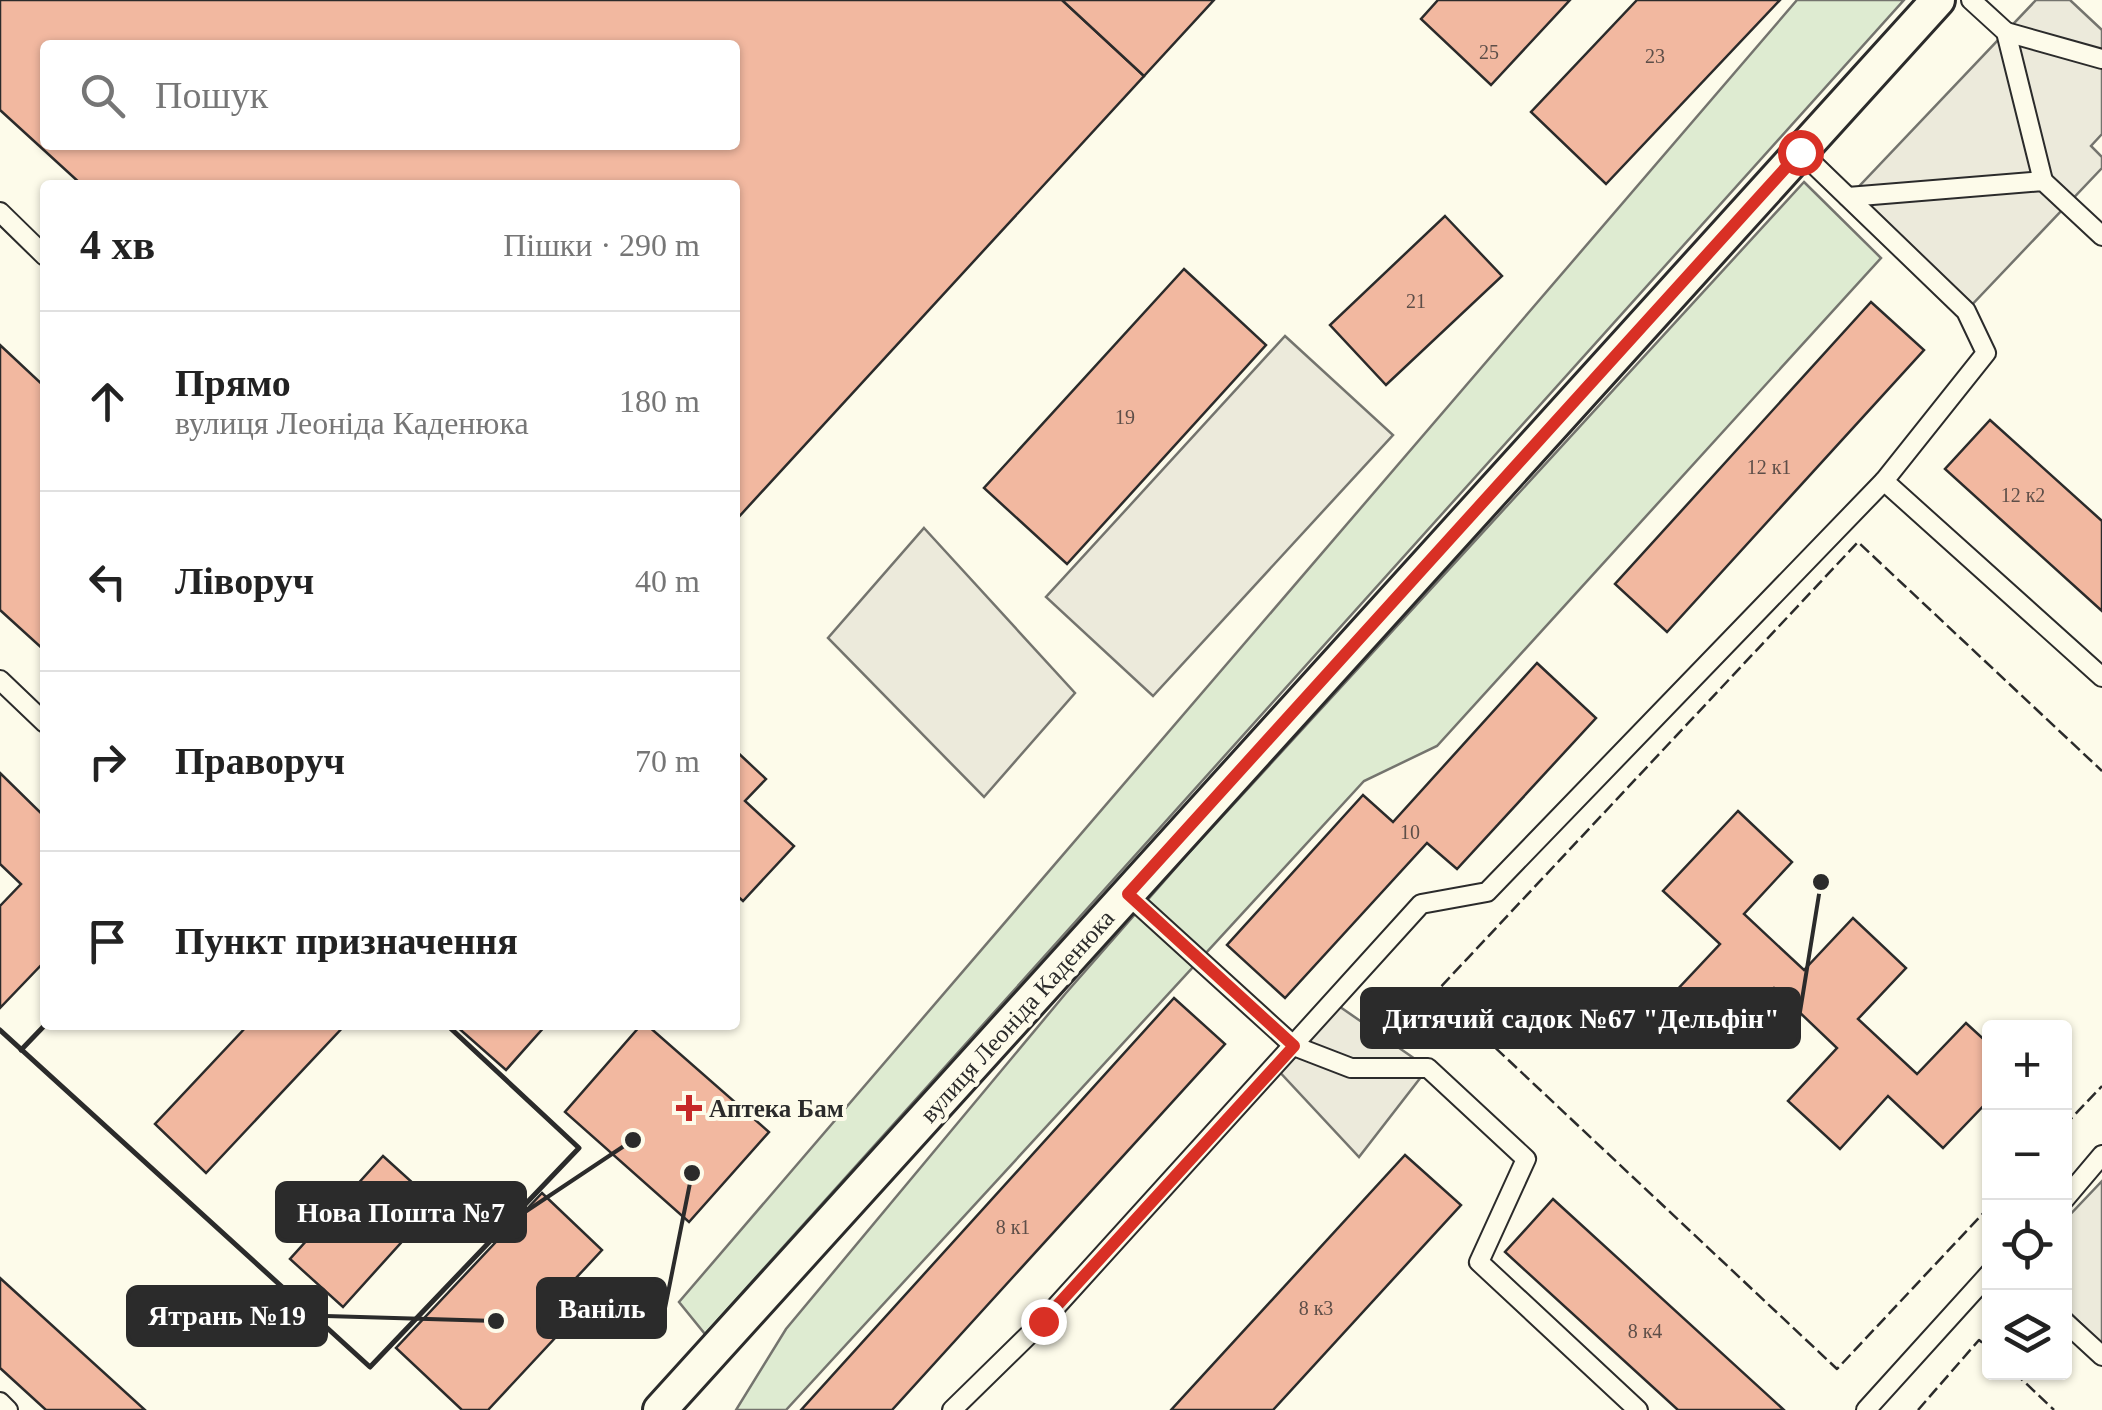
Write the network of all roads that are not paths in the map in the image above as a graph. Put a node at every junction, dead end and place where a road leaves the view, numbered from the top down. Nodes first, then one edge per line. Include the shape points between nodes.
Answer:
1 (1938, 0) edge
2 (1971, 0) edge
3 (2006, 32) junction
4 (2102, 59) edge
5 (1800, 152) junction
6 (2044, 181) junction
7 (1848, 198) junction
8 (0, 212) edge
9 (2102, 236) edge
10 (40, 251) edge
11 (1884, 481) junction
12 (2102, 677) edge
13 (0, 680) edge
14 (40, 718) edge
15 (1128, 894) junction
16 (1294, 1046) junction
17 (2102, 1155) edge
18 (2072, 1191) edge
19 (1982, 1281) edge
20 (2072, 1328) edge
21 (2102, 1356) edge
22 (0, 1402) edge
23 (1632, 1408) edge
24 (8, 1410) edge
25 (660, 1410) edge
26 (952, 1410) edge
27 (1866, 1410) edge

1 - 5 street, вулиця Леоніда Каденюка
2 - 3 lane
3 - 4 lane
3 - 6 lane
5 - 7 lane
5 - 15 street, вулиця Леоніда Каденюка
6 - 7 lane
6 - 9 lane
7 - 11 lane via 1966,311 1986,352
8 - 10 lane
11 - 12 lane
11 - 16 lane via 1487,892 1421,904
13 - 14 lane
15 - 16 lane
15 - 25 street, вулиця Леоніда Каденюка
16 - 23 lane via 1350,1068 1428,1068 1526,1159 1480,1262
16 - 26 lane via 1043,1321
17 - 18 lane
19 - 27 lane
20 - 21 lane
22 - 24 lane

